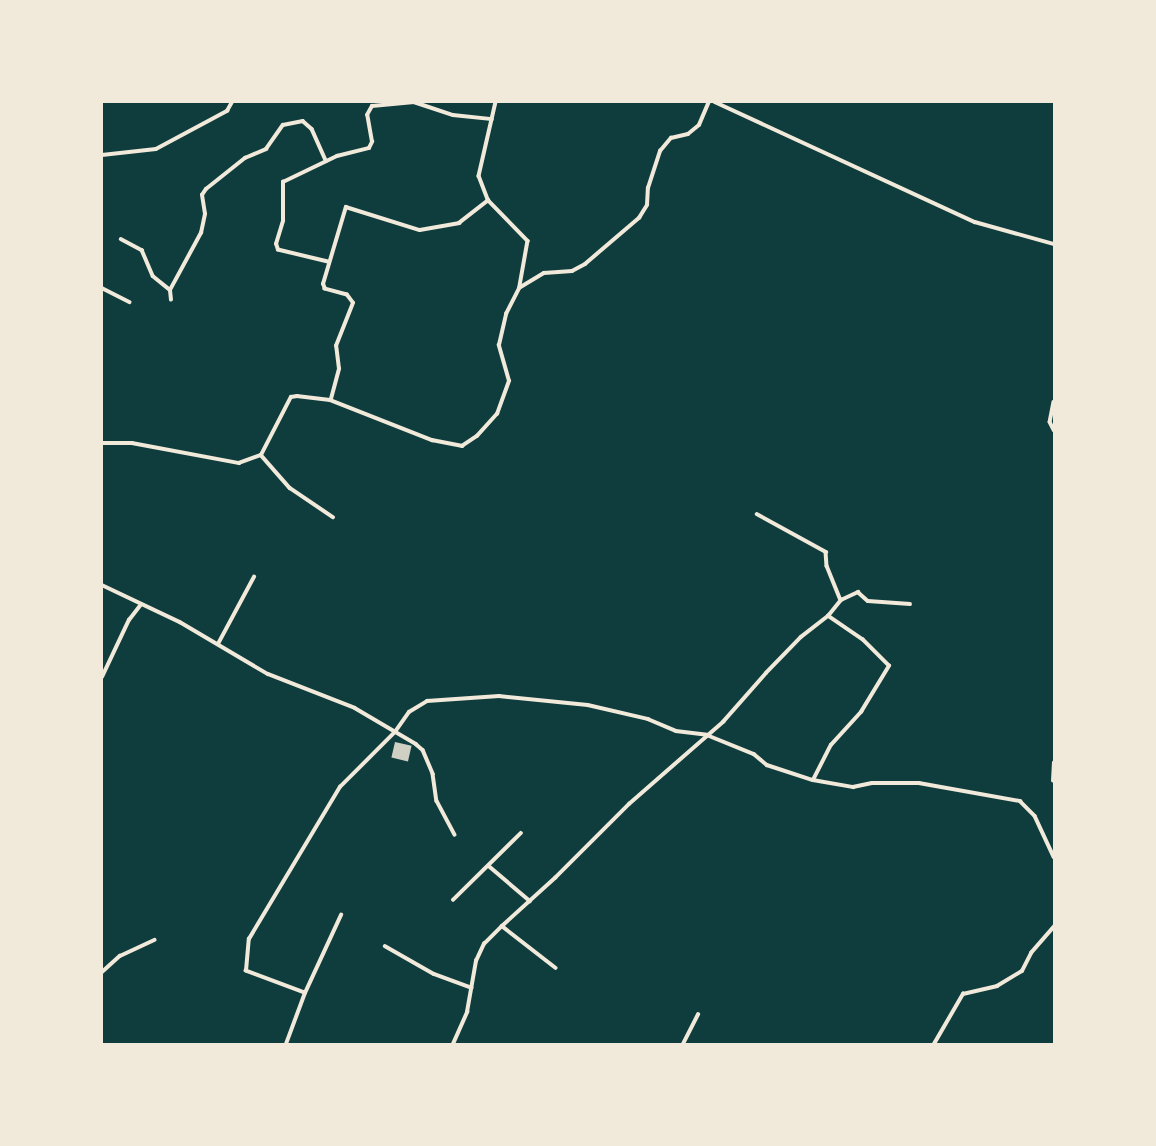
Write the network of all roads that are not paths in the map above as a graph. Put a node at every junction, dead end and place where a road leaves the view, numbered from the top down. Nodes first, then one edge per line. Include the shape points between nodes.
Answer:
1 (232, 102) edge
2 (496, 102) edge
3 (709, 102) edge
4 (715, 102) edge
5 (492, 119) junction
6 (102, 155) edge
7 (326, 161) junction
8 (488, 200) junction
9 (121, 239) dead end
10 (1055, 244) edge
11 (328, 262) junction
12 (102, 288) edge
13 (519, 288) junction
14 (170, 289) junction
15 (171, 300) dead end
16 (130, 302) dead end
17 (330, 400) junction
18 (1055, 402) edge
19 (1055, 430) edge
20 (102, 443) edge
21 (261, 455) junction
22 (757, 513) dead end
23 (333, 517) dead end
24 (254, 577) dead end
25 (102, 585) edge
26 (841, 600) junction
27 (911, 604) dead end
28 (140, 606) junction
29 (828, 616) junction
30 (218, 644) junction
31 (102, 677) edge
32 (395, 732) junction
33 (707, 735) junction
34 (1055, 763) edge
35 (813, 780) junction
36 (1053, 781) dead end
37 (521, 833) dead end
38 (455, 835) dead end
39 (1055, 857) edge
40 (488, 865) junction
41 (453, 900) dead end
42 (530, 901) junction
43 (341, 915) dead end
44 (502, 926) junction
45 (1055, 928) edge
46 (154, 940) dead end
47 (385, 946) dead end
48 (556, 968) dead end
49 (102, 972) edge
50 (472, 988) junction
51 (304, 993) junction
52 (698, 1014) dead end
53 (286, 1044) edge
54 (453, 1045) edge
55 (683, 1045) edge
56 (934, 1045) edge

1 - 6 street via 227,111 156,149
2 - 5 street
3 - 13 street via 699,125 688,134 671,138 660,151 647,205 639,218 572,271 544,273
4 - 10 street via 975,222
5 - 7 street via 453,115 414,102 372,106 367,115 369,148
5 - 8 street via 480,176
7 - 11 street via 283,182 283,221 276,244 285,253
7 - 14 street via 312,129 303,121 283,125 266,149 245,158 206,189 201,233
8 - 11 street via 459,223 420,230 346,207
8 - 13 street via 528,241
9 - 14 street via 142,250 153,276
11 - 17 street via 325,289 347,295 353,303 336,346 339,369
12 - 16 street
13 - 17 street via 506,314 499,345 509,381 498,414 462,446 432,440
14 - 15 street
17 - 21 street via 291,397
18 - 19 street via 1050,422
20 - 21 street via 132,443 239,463
21 - 23 street via 290,488
22 - 26 street via 826,552
24 - 30 street
25 - 28 street
26 - 27 street via 858,592 868,601
26 - 29 street
28 - 30 street via 159,611
28 - 31 street
29 - 33 street via 800,637
29 - 35 street via 863,640 889,666 861,712 831,746
30 - 32 street via 268,674 347,704
32 - 33 street via 409,712 427,701 499,696 589,705 676,731
32 - 38 street via 423,750 437,802
32 - 51 street via 340,787 248,939 246,971
33 - 35 street via 754,754 767,765
33 - 42 street
34 - 36 street
35 - 39 street via 853,787 919,783 1020,801 1035,816
37 - 40 street
40 - 41 street
40 - 42 street
42 - 44 street
43 - 51 street
44 - 48 street
44 - 50 street via 484,944
45 - 56 street via 1021,971 997,986 963,994
46 - 49 street via 120,956
47 - 50 street via 434,974
50 - 54 street
51 - 53 street
52 - 55 street

